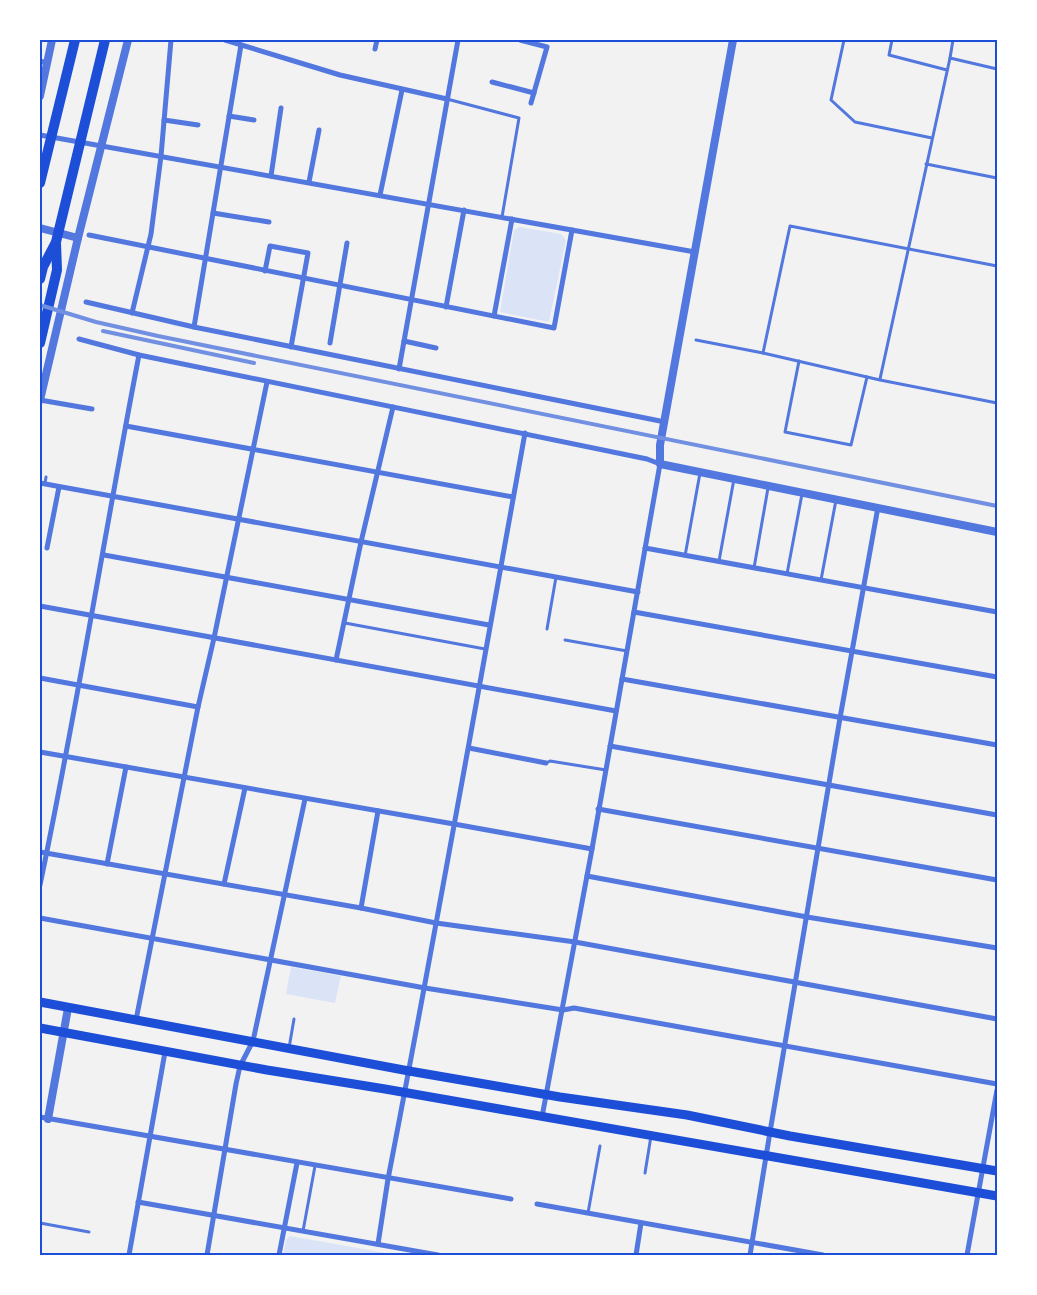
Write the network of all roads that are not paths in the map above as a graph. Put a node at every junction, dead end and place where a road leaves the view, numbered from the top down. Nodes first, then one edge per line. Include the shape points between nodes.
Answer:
1 (52, 40) edge
2 (75, 40) edge
3 (105, 40) edge
4 (128, 40) edge
5 (171, 40) edge
6 (225, 40) edge
7 (377, 40) edge
8 (458, 40) edge
9 (520, 40) edge
10 (733, 40) edge
11 (844, 40) edge
12 (892, 40) edge
13 (952, 40) edge
14 (532, 42) edge
15 (241, 45) junction
16 (375, 49) dead end
17 (950, 58) junction
18 (44, 62) edge
19 (997, 69) edge
20 (947, 70) junction
21 (492, 82) dead end
22 (402, 90) junction
23 (534, 93) junction
24 (40, 96) edge
25 (447, 99) junction
26 (531, 103) dead end
27 (282, 108) dead end
28 (229, 116) junction
29 (164, 120) junction
30 (254, 120) dead end
31 (198, 125) dead end
32 (319, 130) dead end
33 (40, 135) edge
34 (932, 138) junction
35 (102, 145) junction
36 (161, 156) junction
37 (926, 164) junction
38 (221, 166) junction
39 (271, 176) junction
40 (997, 178) edge
41 (309, 182) junction
42 (40, 183) edge
43 (380, 195) junction
44 (428, 204) junction
45 (464, 210) junction
46 (213, 213) junction
47 (502, 217) junction
48 (512, 219) junction
49 (269, 222) dead end
50 (40, 228) edge
51 (572, 230) junction
52 (89, 235) dead end
53 (78, 238) junction
54 (56, 242) junction
55 (347, 243) dead end
56 (148, 247) junction
57 (907, 249) junction
58 (695, 252) junction
59 (205, 259) junction
60 (997, 266) edge
61 (266, 271) junction
62 (304, 278) junction
63 (40, 279) edge
64 (340, 286) junction
65 (411, 300) junction
66 (86, 302) dead end
67 (446, 307) junction
68 (132, 313) junction
69 (494, 316) junction
70 (194, 327) junction
71 (79, 339) dead end
72 (696, 340) dead end
73 (404, 341) junction
74 (40, 343) edge
75 (330, 343) dead end
76 (291, 347) junction
77 (436, 348) dead end
78 (763, 353) junction
79 (140, 355) junction
80 (799, 361) junction
81 (399, 369) junction
82 (867, 377) junction
83 (880, 380) junction
84 (267, 382) junction
85 (40, 396) edge
86 (997, 403) edge
87 (392, 407) junction
88 (92, 409) dead end
89 (665, 422) junction
90 (126, 426) junction
91 (525, 433) junction
92 (253, 449) junction
93 (660, 464) junction
94 (377, 472) junction
95 (700, 472) junction
96 (46, 477) dead end
97 (734, 479) junction
98 (42, 484) edge
99 (59, 486) junction
100 (768, 486) junction
101 (802, 493) junction
102 (513, 496) junction
103 (114, 497) junction
104 (836, 499) junction
105 (878, 508) junction
106 (239, 520) junction
107 (997, 532) edge
108 (361, 542) junction
109 (47, 548) dead end
110 (645, 548) junction
111 (104, 555) junction
112 (685, 556) junction
113 (719, 562) junction
114 (500, 567) junction
115 (754, 568) junction
116 (787, 574) junction
117 (556, 576) junction
118 (226, 577) junction
119 (821, 580) junction
120 (863, 588) junction
121 (638, 592) junction
122 (350, 599) junction
123 (40, 606) edge
124 (634, 612) junction
125 (997, 612) edge
126 (90, 615) junction
127 (345, 623) junction
128 (489, 625) junction
129 (546, 629) dead end
130 (214, 638) junction
131 (564, 640) dead end
132 (485, 649) junction
133 (627, 651) junction
134 (853, 651) junction
135 (336, 660) junction
136 (997, 677) edge
137 (40, 678) edge
138 (622, 679) junction
139 (78, 685) junction
140 (479, 686) junction
141 (198, 707) junction
142 (616, 711) junction
143 (840, 718) junction
144 (997, 745) edge
145 (610, 746) junction
146 (469, 748) junction
147 (40, 752) edge
148 (65, 756) junction
149 (546, 763) joint
150 (126, 767) junction
151 (606, 770) junction
152 (184, 777) junction
153 (830, 785) junction
154 (245, 788) junction
155 (305, 798) junction
156 (598, 809) junction
157 (378, 811) junction
158 (997, 816) edge
159 (454, 824) junction
160 (819, 848) junction
161 (592, 849) junction
162 (40, 852) edge
163 (46, 854) junction
164 (107, 864) junction
165 (165, 875) junction
166 (586, 876) junction
167 (997, 880) edge
168 (224, 884) junction
169 (40, 885) edge
170 (284, 895) junction
171 (361, 908) junction
172 (807, 917) junction
173 (40, 918) edge
174 (436, 923) junction
175 (152, 938) junction
176 (575, 942) junction
177 (997, 948) edge
178 (270, 960) junction
179 (796, 982) junction
180 (425, 988) junction
181 (40, 1002) edge
182 (68, 1008) junction
183 (563, 1010) junction
184 (294, 1019) dead end
185 (997, 1019) edge
186 (136, 1021) junction
187 (40, 1028) edge
188 (63, 1033) junction
189 (253, 1041) junction
190 (784, 1047) junction
191 (289, 1048) junction
192 (165, 1052) junction
193 (240, 1066) junction
194 (409, 1071) junction
195 (997, 1084) edge
196 (997, 1090) edge
197 (405, 1093) junction
198 (546, 1094) junction
199 (542, 1117) junction
200 (44, 1118) edge
201 (770, 1132) junction
202 (651, 1136) junction
203 (150, 1137) junction
204 (600, 1146) dead end
205 (225, 1150) junction
206 (766, 1156) junction
207 (297, 1163) junction
208 (315, 1166) junction
209 (983, 1168) junction
210 (997, 1171) edge
211 (645, 1173) dead end
212 (388, 1179) junction
213 (978, 1192) junction
214 (997, 1196) edge
215 (511, 1200) dead end
216 (138, 1202) junction
217 (537, 1204) dead end
218 (588, 1213) junction
219 (213, 1215) junction
220 (40, 1223) edge
221 (641, 1223) junction
222 (284, 1227) junction
223 (303, 1231) junction
224 (89, 1232) dead end
225 (752, 1243) junction
226 (378, 1244) junction
227 (129, 1255) edge
228 (207, 1255) edge
229 (279, 1255) edge
230 (438, 1255) edge
231 (636, 1255) edge
232 (750, 1255) edge
233 (823, 1255) edge
234 (967, 1255) edge

1 - 18 street
2 - 42 highway
3 - 54 highway
4 - 35 street
5 - 29 street
6 - 15 street
7 - 16 street
8 - 25 street
9 - 14 street
10 - 58 street
11 - 34 lane via 831,100 855,122
12 - 20 lane via 889,55
13 - 17 lane
14 - 23 street via 547,47
15 - 22 street
15 - 28 street
17 - 19 lane
17 - 20 lane
18 - 24 street
20 - 34 lane
21 - 23 street
22 - 25 street
22 - 43 street
23 - 26 street
25 - 44 street
25 - 47 lane via 519,118
27 - 39 street
28 - 30 street
28 - 38 street
29 - 31 street
29 - 36 street
32 - 41 street
33 - 35 street
34 - 37 lane
35 - 36 street
35 - 53 street
36 - 38 street
36 - 56 street
37 - 40 lane
37 - 57 lane
38 - 39 street
38 - 46 street
39 - 41 street
41 - 43 street
43 - 44 street
44 - 45 street
44 - 65 street
45 - 47 street
45 - 67 street
46 - 49 street
46 - 59 street
47 - 48 street
48 - 51 street
48 - 69 street
50 - 53 street
51 - 58 street
51 - 69 street via 554,328
52 - 56 street
53 - 85 street
54 - 63 highway
54 - 74 highway via 56,270
55 - 64 street
56 - 59 street
56 - 68 street
57 - 60 lane
57 - 78 lane via 790,226
57 - 83 lane
58 - 89 street
59 - 61 street
59 - 70 street
61 - 62 street
61 - 62 street via 270,246 299,251 308,253
62 - 64 street
62 - 76 street
64 - 65 street
64 - 75 street
65 - 67 street
65 - 73 street
66 - 68 street
67 - 69 street
68 - 70 street
70 - 76 street
71 - 79 street
72 - 78 lane
73 - 77 street
73 - 81 street
76 - 81 street
78 - 80 lane
79 - 84 street
79 - 90 street
80 - 82 lane
80 - 82 lane via 785,432 851,445
81 - 89 street
82 - 83 lane
83 - 86 lane
84 - 87 street
84 - 92 street
85 - 88 street
87 - 91 street
87 - 94 street
89 - 93 street
90 - 92 street
90 - 103 street
91 - 93 street
91 - 102 street
92 - 94 street
92 - 106 street
93 - 95 street
93 - 110 street
94 - 102 street
94 - 108 street
95 - 97 street
95 - 112 lane
96 - 98 lane
97 - 100 street
97 - 113 lane
98 - 99 street
99 - 103 street
99 - 109 street
100 - 101 street
100 - 115 lane
101 - 104 street
101 - 116 lane
102 - 114 street
103 - 106 street
103 - 111 street
104 - 105 street
104 - 119 lane
105 - 107 street
105 - 120 street
106 - 108 street
106 - 118 street
108 - 114 street
108 - 122 street
110 - 112 street
110 - 121 street
111 - 118 street
111 - 126 street
112 - 113 street
113 - 115 street
114 - 117 street
114 - 128 street
115 - 116 street
116 - 119 street
117 - 121 street
117 - 129 lane
118 - 122 street
118 - 130 street
119 - 120 street
120 - 125 street
120 - 134 street
121 - 124 street
122 - 127 street
122 - 128 street
123 - 126 street
124 - 133 street
124 - 134 street
126 - 130 street
126 - 139 street
127 - 132 lane
127 - 135 street
128 - 132 street
130 - 135 street
130 - 141 street
131 - 133 lane
132 - 140 street
133 - 138 street
134 - 136 street
134 - 143 street
135 - 140 street
137 - 139 street
138 - 142 street
138 - 143 street
139 - 141 street
139 - 148 street
140 - 142 street
140 - 146 street
141 - 152 street
142 - 145 street
143 - 144 street
143 - 153 street
145 - 151 street
145 - 153 street
146 - 149 street
146 - 159 street
147 - 148 street
148 - 150 street
148 - 163 street
149 - 151 lane
150 - 152 street
150 - 164 street
151 - 156 street
152 - 154 street
152 - 165 street
153 - 158 street
153 - 160 street
154 - 155 street
154 - 168 street
155 - 157 street
155 - 170 street
156 - 160 street
156 - 161 street
157 - 159 street
157 - 171 street
159 - 161 street
159 - 174 street
160 - 167 street
160 - 172 street
161 - 166 street
162 - 163 street
163 - 164 street
163 - 169 street
164 - 165 street
165 - 168 street
165 - 175 street
166 - 172 street
166 - 176 street
168 - 170 street
170 - 171 street
170 - 178 street
171 - 174 street
172 - 177 street
172 - 179 street
173 - 175 street
174 - 176 street
174 - 180 street
175 - 178 street
175 - 186 street
176 - 179 street
176 - 183 street
178 - 180 street
178 - 189 street via 263,1009
179 - 185 street
179 - 190 street
180 - 183 street
180 - 194 street
181 - 182 main road
182 - 186 main road
182 - 188 street
183 - 190 street via 574,1008
183 - 198 street
184 - 191 lane
186 - 189 main road
187 - 188 main road
188 - 192 main road
188 - 200 street
189 - 191 main road
189 - 193 street
190 - 195 street
190 - 201 street
191 - 194 main road
192 - 193 main road
192 - 203 street
193 - 197 main road
193 - 205 street
194 - 197 street
194 - 198 main road
196 - 209 street
197 - 199 main road
197 - 212 street
198 - 199 street
198 - 201 main road via 687,1115
199 - 202 main road
200 - 203 street
201 - 206 street
201 - 209 main road
202 - 206 main road
202 - 211 lane
203 - 205 street
203 - 216 street
204 - 218 lane
205 - 207 street
205 - 219 street
206 - 213 main road
206 - 225 street
207 - 208 street
207 - 222 street
208 - 212 street
208 - 223 lane
209 - 210 main road
209 - 213 street
212 - 215 street
212 - 226 street
213 - 214 main road
213 - 234 street
216 - 219 street
216 - 227 street
217 - 218 street
218 - 221 street
219 - 222 street
219 - 228 street
220 - 224 lane
221 - 225 street
221 - 231 street
222 - 223 street
222 - 229 street
223 - 226 street
225 - 232 street
225 - 233 street
226 - 230 street

